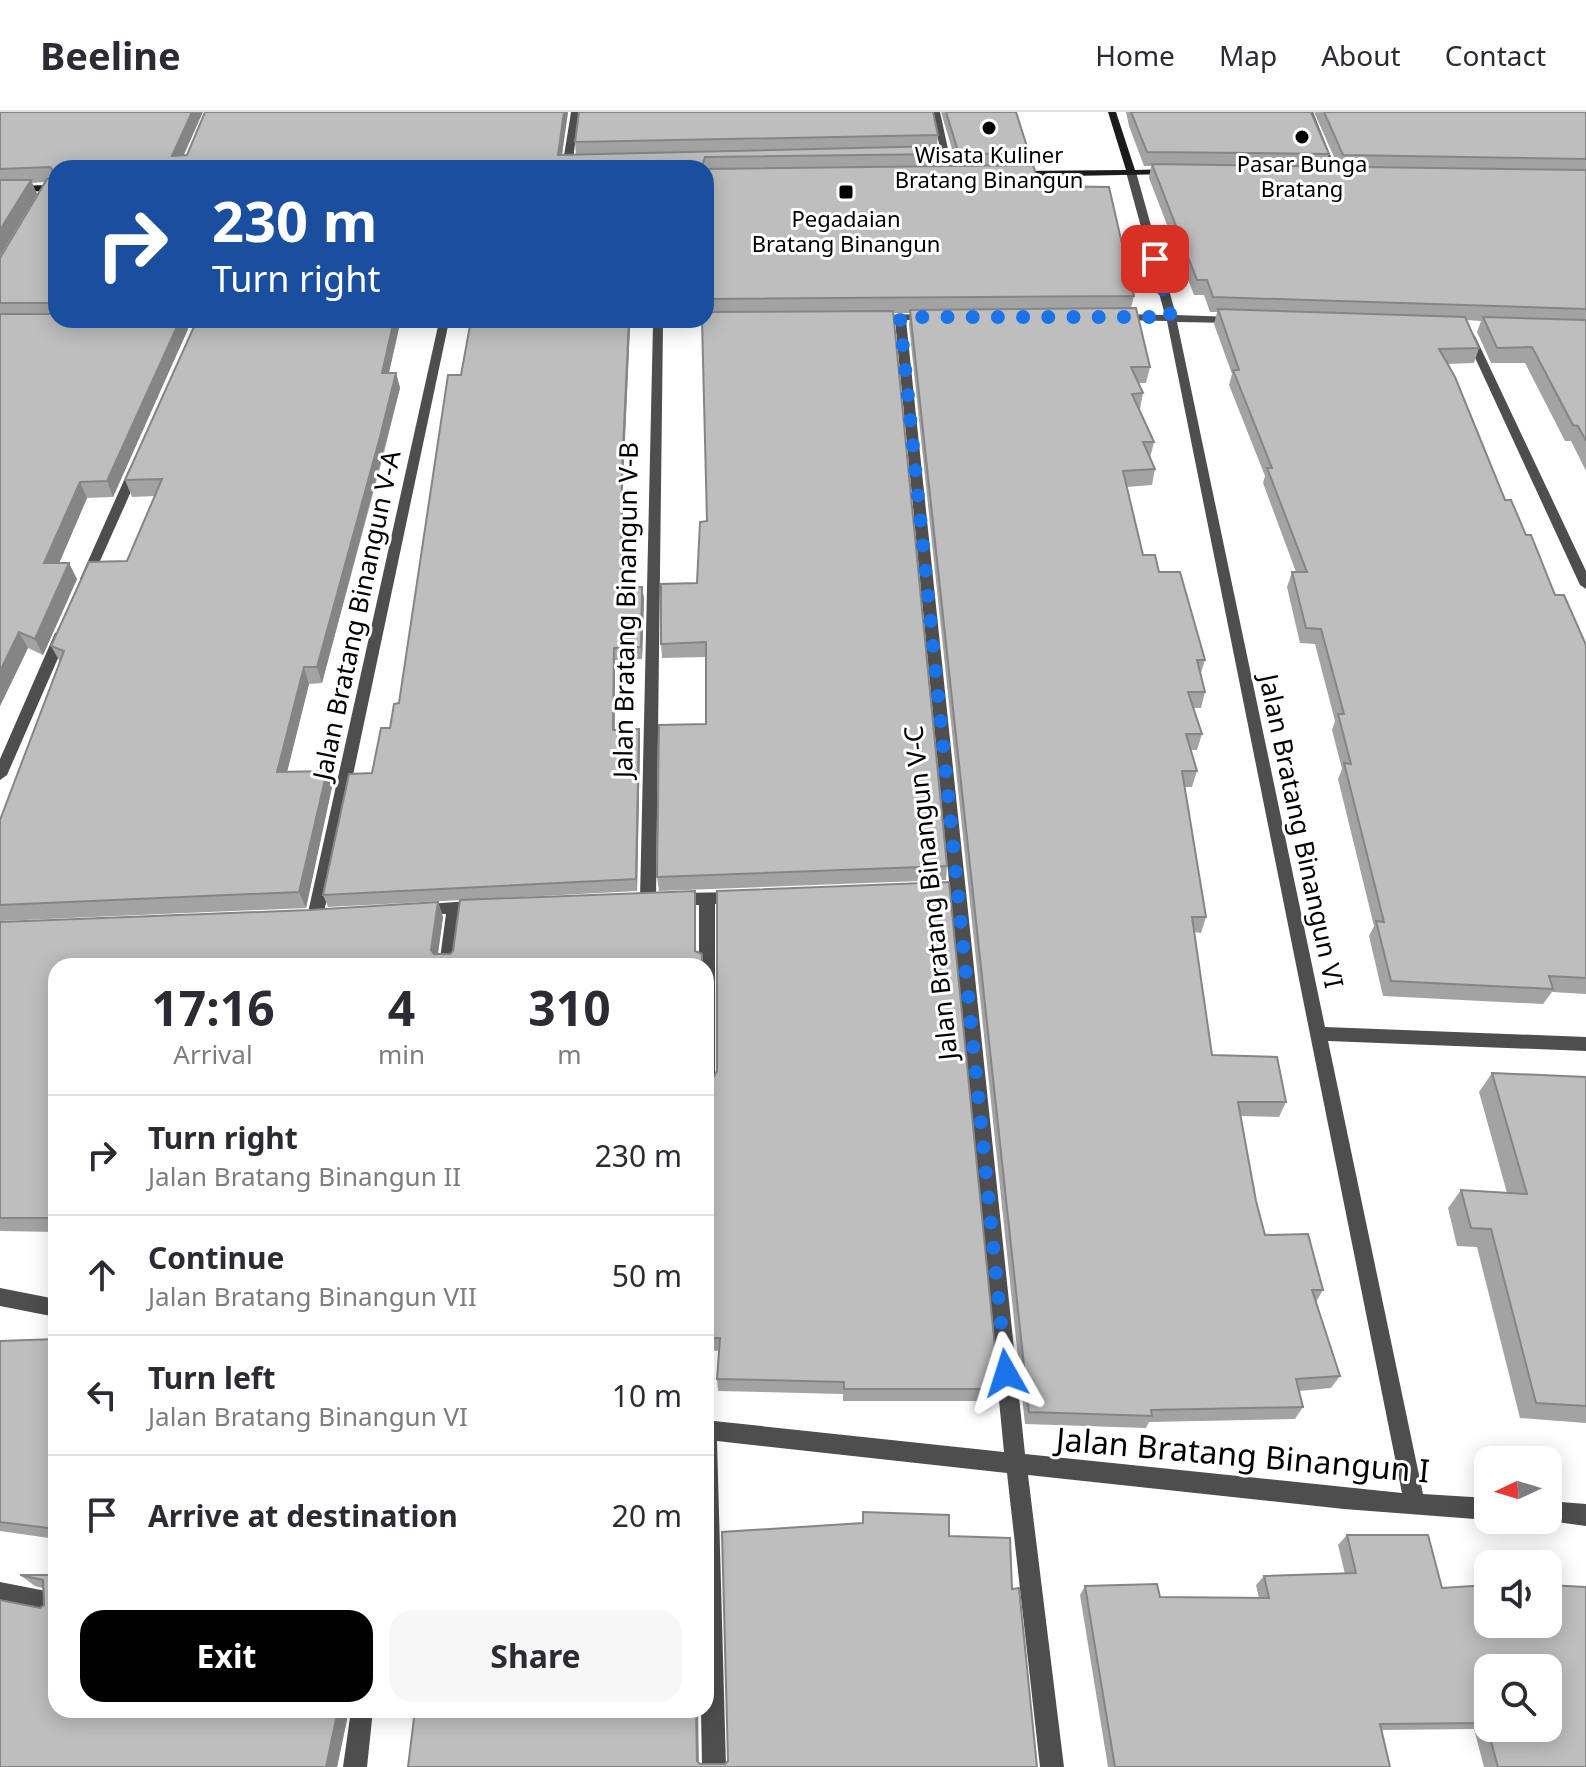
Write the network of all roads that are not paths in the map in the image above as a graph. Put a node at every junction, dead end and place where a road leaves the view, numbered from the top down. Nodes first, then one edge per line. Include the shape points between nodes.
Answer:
1 (575, 112) edge
2 (936, 112) edge
3 (1112, 112) edge
4 (1309, 112) edge
5 (929, 155) edge
6 (945, 155) junction
7 (568, 160) edge
8 (1131, 172) junction
9 (1178, 172) edge
10 (966, 174) edge
11 (997, 174) edge
12 (1320, 174) edge
13 (935, 175) edge
14 (951, 175) junction
15 (1336, 175) junction
16 (1352, 175) edge
17 (48, 188) edge
18 (0, 189) edge
19 (48, 192) edge
20 (43, 198) edge
21 (900, 317) junction
22 (948, 317) edge
23 (1107, 317) edge
24 (1171, 317) junction
25 (855, 318) edge
26 (734, 320) edge
27 (1242, 320) edge
28 (714, 321) edge
29 (1479, 325) edge
30 (443, 328) edge
31 (658, 328) edge
32 (141, 455) edge
33 (1586, 585) edge
34 (84, 586) edge
35 (71, 615) edge
36 (0, 775) edge
37 (754, 897) edge
38 (707, 899) junction
39 (500, 905) edge
40 (455, 907) junction
41 (408, 910) edge
42 (315, 917) edge
43 (448, 958) edge
44 (707, 958) edge
45 (1320, 1034) junction
46 (1586, 1044) edge
47 (0, 1297) edge
48 (48, 1306) edge
49 (714, 1430) edge
50 (1016, 1465) junction
51 (1415, 1504) junction
52 (1474, 1508) edge
53 (1562, 1513) edge
54 (1586, 1515) edge
55 (0, 1593) edge
56 (48, 1602) edge
57 (361, 1718) edge
58 (713, 1718) edge
59 (355, 1767) edge
60 (714, 1767) edge
61 (1052, 1767) edge

1 - 7 street
2 - 6 street
3 - 8 street
4 - 15 street
5 - 6 street
6 - 14 street
8 - 9 street
8 - 11 street
8 - 24 street, Jalan Bratang Binangun VI
10 - 14 street
12 - 15 street
13 - 14 street
15 - 16 street
17 - 18 street
19 - 20 street
21 - 22 street
21 - 25 street
21 - 50 street, Jalan Bratang Binangun V-C via 950,889
23 - 24 street
24 - 27 street
24 - 45 street, Jalan Bratang Binangun VI
26 - 28 street
29 - 33 street via 1464,324
30 - 42 street, Jalan Bratang Binangun V-A
31 - 38 street, Jalan Bratang Binangun V-B via 641,900
32 - 34 street
35 - 36 street
37 - 38 street
38 - 44 street
39 - 40 street
40 - 41 street
40 - 43 street
45 - 46 street
45 - 51 street, Jalan Bratang Binangun VI
47 - 48 street
49 - 50 street, Jalan Bratang Binangun I
50 - 51 street, Jalan Bratang Binangun I
50 - 61 street, Jalan Bratang Binangun V-C
51 - 52 street, Jalan Bratang Binangun I
53 - 54 street
55 - 56 street
57 - 59 street
58 - 60 street

